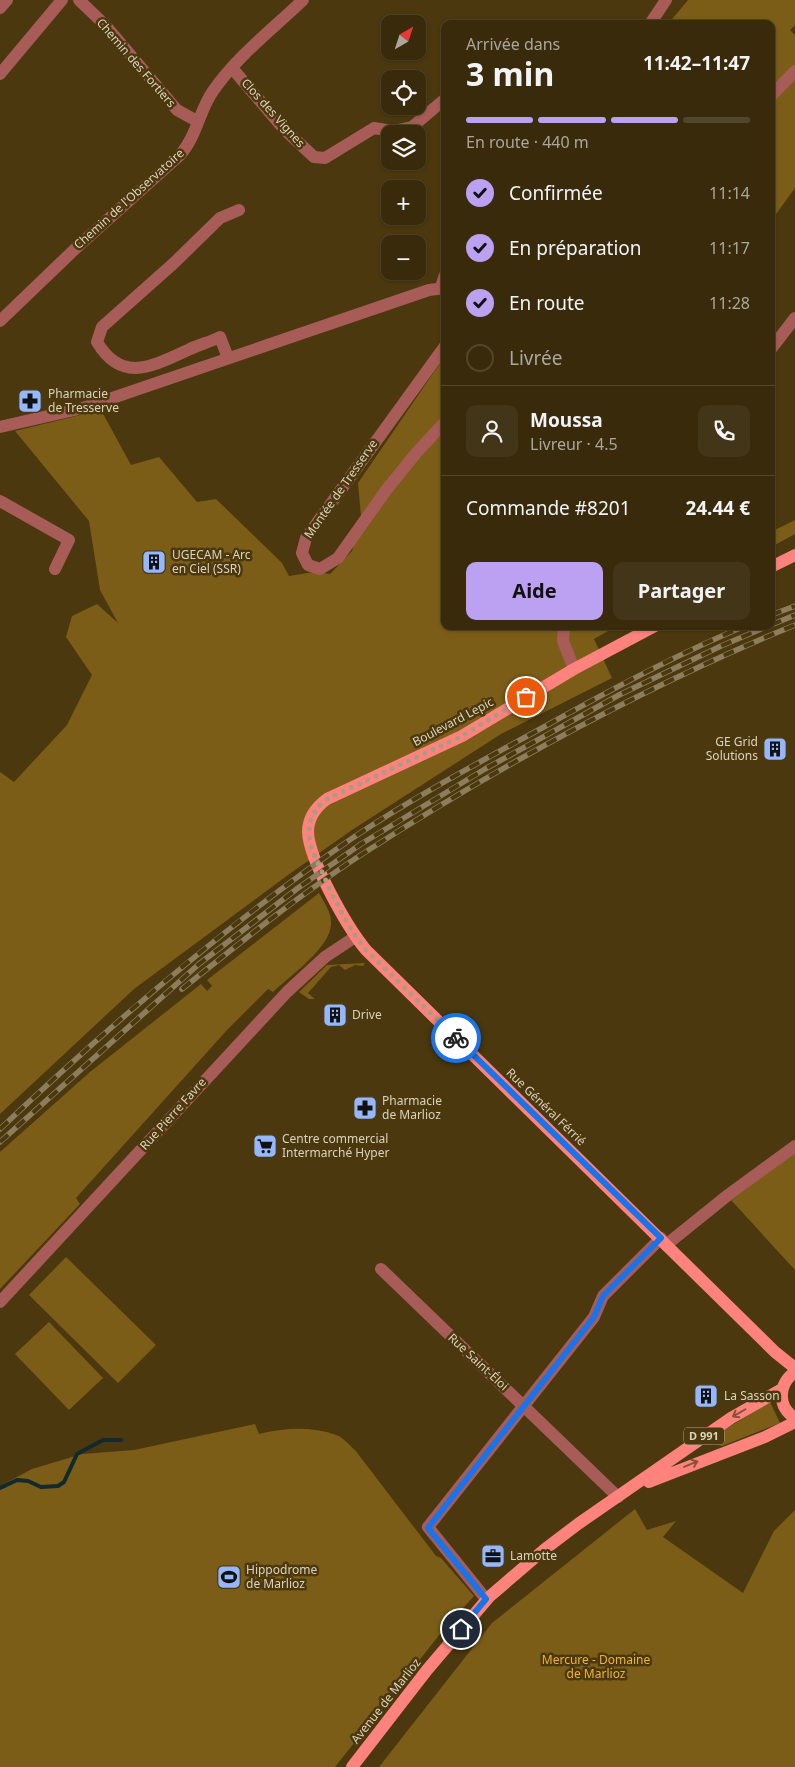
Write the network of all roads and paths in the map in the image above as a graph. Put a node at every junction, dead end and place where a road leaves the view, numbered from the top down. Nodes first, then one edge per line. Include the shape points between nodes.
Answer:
1 (7, 0) edge
2 (62, 0) edge
3 (79, 0) edge
4 (303, 0) edge
5 (666, 0) edge
6 (0, 8) edge
7 (653, 20) edge
8 (232, 68) junction
9 (795, 71) edge
10 (0, 74) edge
11 (775, 92) edge
12 (441, 102) edge
13 (197, 121) junction
14 (239, 210) dead end
15 (441, 289) edge
16 (795, 318) edge
17 (0, 321) edge
18 (775, 343) edge
19 (441, 352) edge
20 (228, 358) junction
21 (3, 426) edge
22 (441, 427) edge
23 (0, 501) edge
24 (795, 554) edge
25 (775, 565) edge
26 (55, 569) dead end
27 (564, 630) edge
28 (647, 630) edge
29 (574, 669) junction
30 (320, 867) joint
31 (355, 937) junction
32 (795, 1146) edge
33 (664, 1242) junction
34 (381, 1269) dead end
35 (0, 1302) edge
36 (775, 1352) junction
37 (795, 1368) edge
38 (788, 1381) edge
39 (525, 1406) junction
40 (795, 1418) edge
41 (795, 1422) edge
42 (630, 1489) junction
43 (618, 1497) junction
44 (506, 1582) junction
45 (486, 1599) junction
46 (461, 1629) junction
47 (352, 1767) edge

1 - 6 street
2 - 10 street
3 - 13 street, Chemin des Fortiers via 106,26 177,110
4 - 8 street, Chemin de l'Observatoire
5 - 7 street
8 - 12 street, Clos des Vignes via 284,129 314,158 325,158 374,128 394,131 412,127
8 - 13 street, Chemin de l'Observatoire via 207,100
9 - 11 street
13 - 17 street, Chemin de l'Observatoire via 192,138 180,155
14 - 20 street via 220,218 102,327 97,342 103,352 131,369 146,368 220,337
15 - 20 street
16 - 18 street
19 - 22 street, Montée de Tresserve via 306,538 302,553 308,564 320,569 338,558 387,489
20 - 21 street via 83,408
23 - 26 street via 69,540
24 - 25 main road
27 - 29 street via 563,641
28 - 29 main road, Boulevard Lepic
29 - 30 main road, Boulevard Lepic via 462,736 321,803 311,819 308,832
30 - 31 main road, Rue Général Férrié
31 - 33 main road, Rue Général Férrié
31 - 35 street, Rue Pierre Favre via 325,957 287,992
32 - 33 street
33 - 36 main road, Rue Général Férrié
33 - 39 street via 603,1296 594,1317
34 - 39 street, Rue Saint-Éloi
36 - 37 main road, Rue Général Férrié
36 - 38 main road, Rue Général Férrié
38 - 40 main road, Rue Général Férrié via 783,1405
38 -> 42 main road, Avenue de Marlioz / D 991
39 - 43 street, Rue Saint-Éloi
39 - 45 street via 428,1528
42 -> 41 main road, Avenue de Marlioz / D 991 via 765,1437
42 - 43 main road, Avenue de Marlioz / D 991
43 - 44 main road, Avenue de Marlioz / D 991 via 544,1549
44 - 45 main road, Avenue de Marlioz
44 - 46 main road, Avenue de Marlioz
45 - 46 main road, Avenue de Marlioz
46 - 47 main road, Avenue de Marlioz

